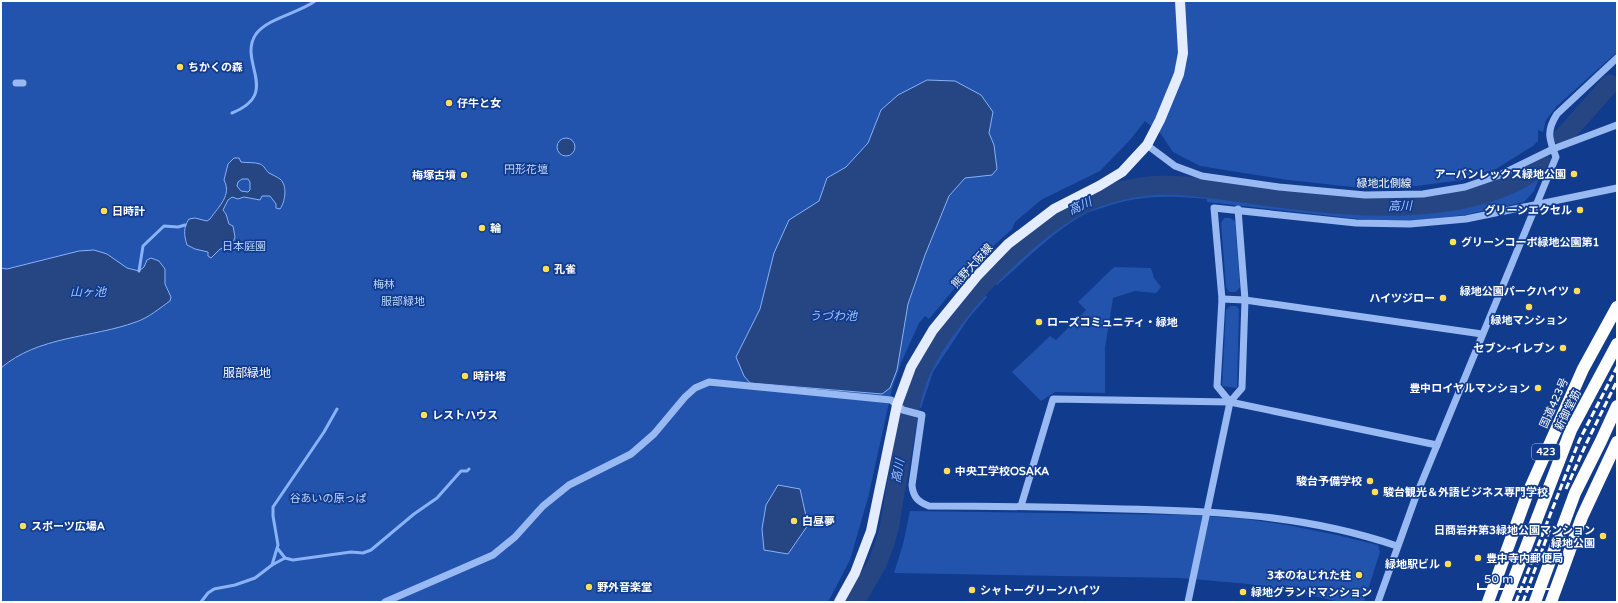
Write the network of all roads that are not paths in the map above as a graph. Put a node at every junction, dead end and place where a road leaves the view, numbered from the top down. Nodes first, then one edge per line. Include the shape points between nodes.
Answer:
1 (1180, 1) edge
2 (1617, 58) edge
3 (1617, 125) edge
4 (1147, 146) junction
5 (1553, 149) junction
6 (1617, 188) edge
7 (1537, 204) junction
8 (1238, 209) junction
9 (1222, 299) junction
10 (1245, 300) junction
11 (1617, 307) edge
12 (1482, 334) junction
13 (1617, 344) edge
14 (1230, 402) junction
15 (1617, 406) edge
16 (900, 408) junction
17 (1571, 430) junction
18 (1601, 441) junction
19 (1617, 442) edge
20 (1437, 445) junction
21 (1527, 495) junction
22 (1021, 506) junction
23 (1208, 511) junction
24 (1582, 516) junction
25 (1397, 546) junction
26 (385, 602) edge
27 (395, 602) edge
28 (838, 602) edge
29 (1188, 602) edge
30 (1378, 602) edge
31 (1488, 602) edge
32 (1505, 602) edge
33 (1535, 602) edge
34 (1551, 602) edge

1 - 4 main road, 熊野大阪線 via 1183,53 1179,74
2 - 5 street via 1557,114 1551,124 1549,135
3 - 5 street, 緑地北側線
4 - 5 street, 緑地北側線 via 1175,166 1202,176 1279,187 1366,195 1423,194 1465,186 1500,175
4 - 16 main road, 熊野大阪線 via 1122,172 1054,209 1008,244 977,276 932,330 911,366
5 - 7 street via 1556,157
6 - 7 street
7 - 8 street via 1466,220 1410,224 1356,223
7 - 12 street
8 - 9 street via 1214,208
8 - 10 street
9 - 10 street
9 - 14 street via 1217,386
10 - 12 street
10 - 14 street via 1242,388
11 - 21 highway, 国道423号 / 423 via 1583,369
12 - 20 street
13 - 17 highway, 新御堂筋 / 423
14 - 20 street
14 - 22 street via 1053,399
14 - 23 street
15 - 18 highway
16 - 22 street via 922,415 912,485 913,494 919,502 929,506
16 - 26 street via 891,400 709,382 695,388 685,397 654,434 631,454 569,485 543,506 515,537 493,555
16 - 27 street via 709,386 697,391 656,436 633,456 572,488 495,558
16 - 28 main road, 熊野大阪線 via 871,531 855,572
17 - 21 highway
17 - 32 highway, 新御堂筋 / 423
18 - 24 highway
18 - 33 highway via 1575,493
19 - 24 highway
20 - 25 street
21 - 31 highway, 国道423号 / 423
22 - 23 street
23 - 25 street via 1288,519 1336,528
23 - 29 street
24 - 34 highway
25 - 30 street

